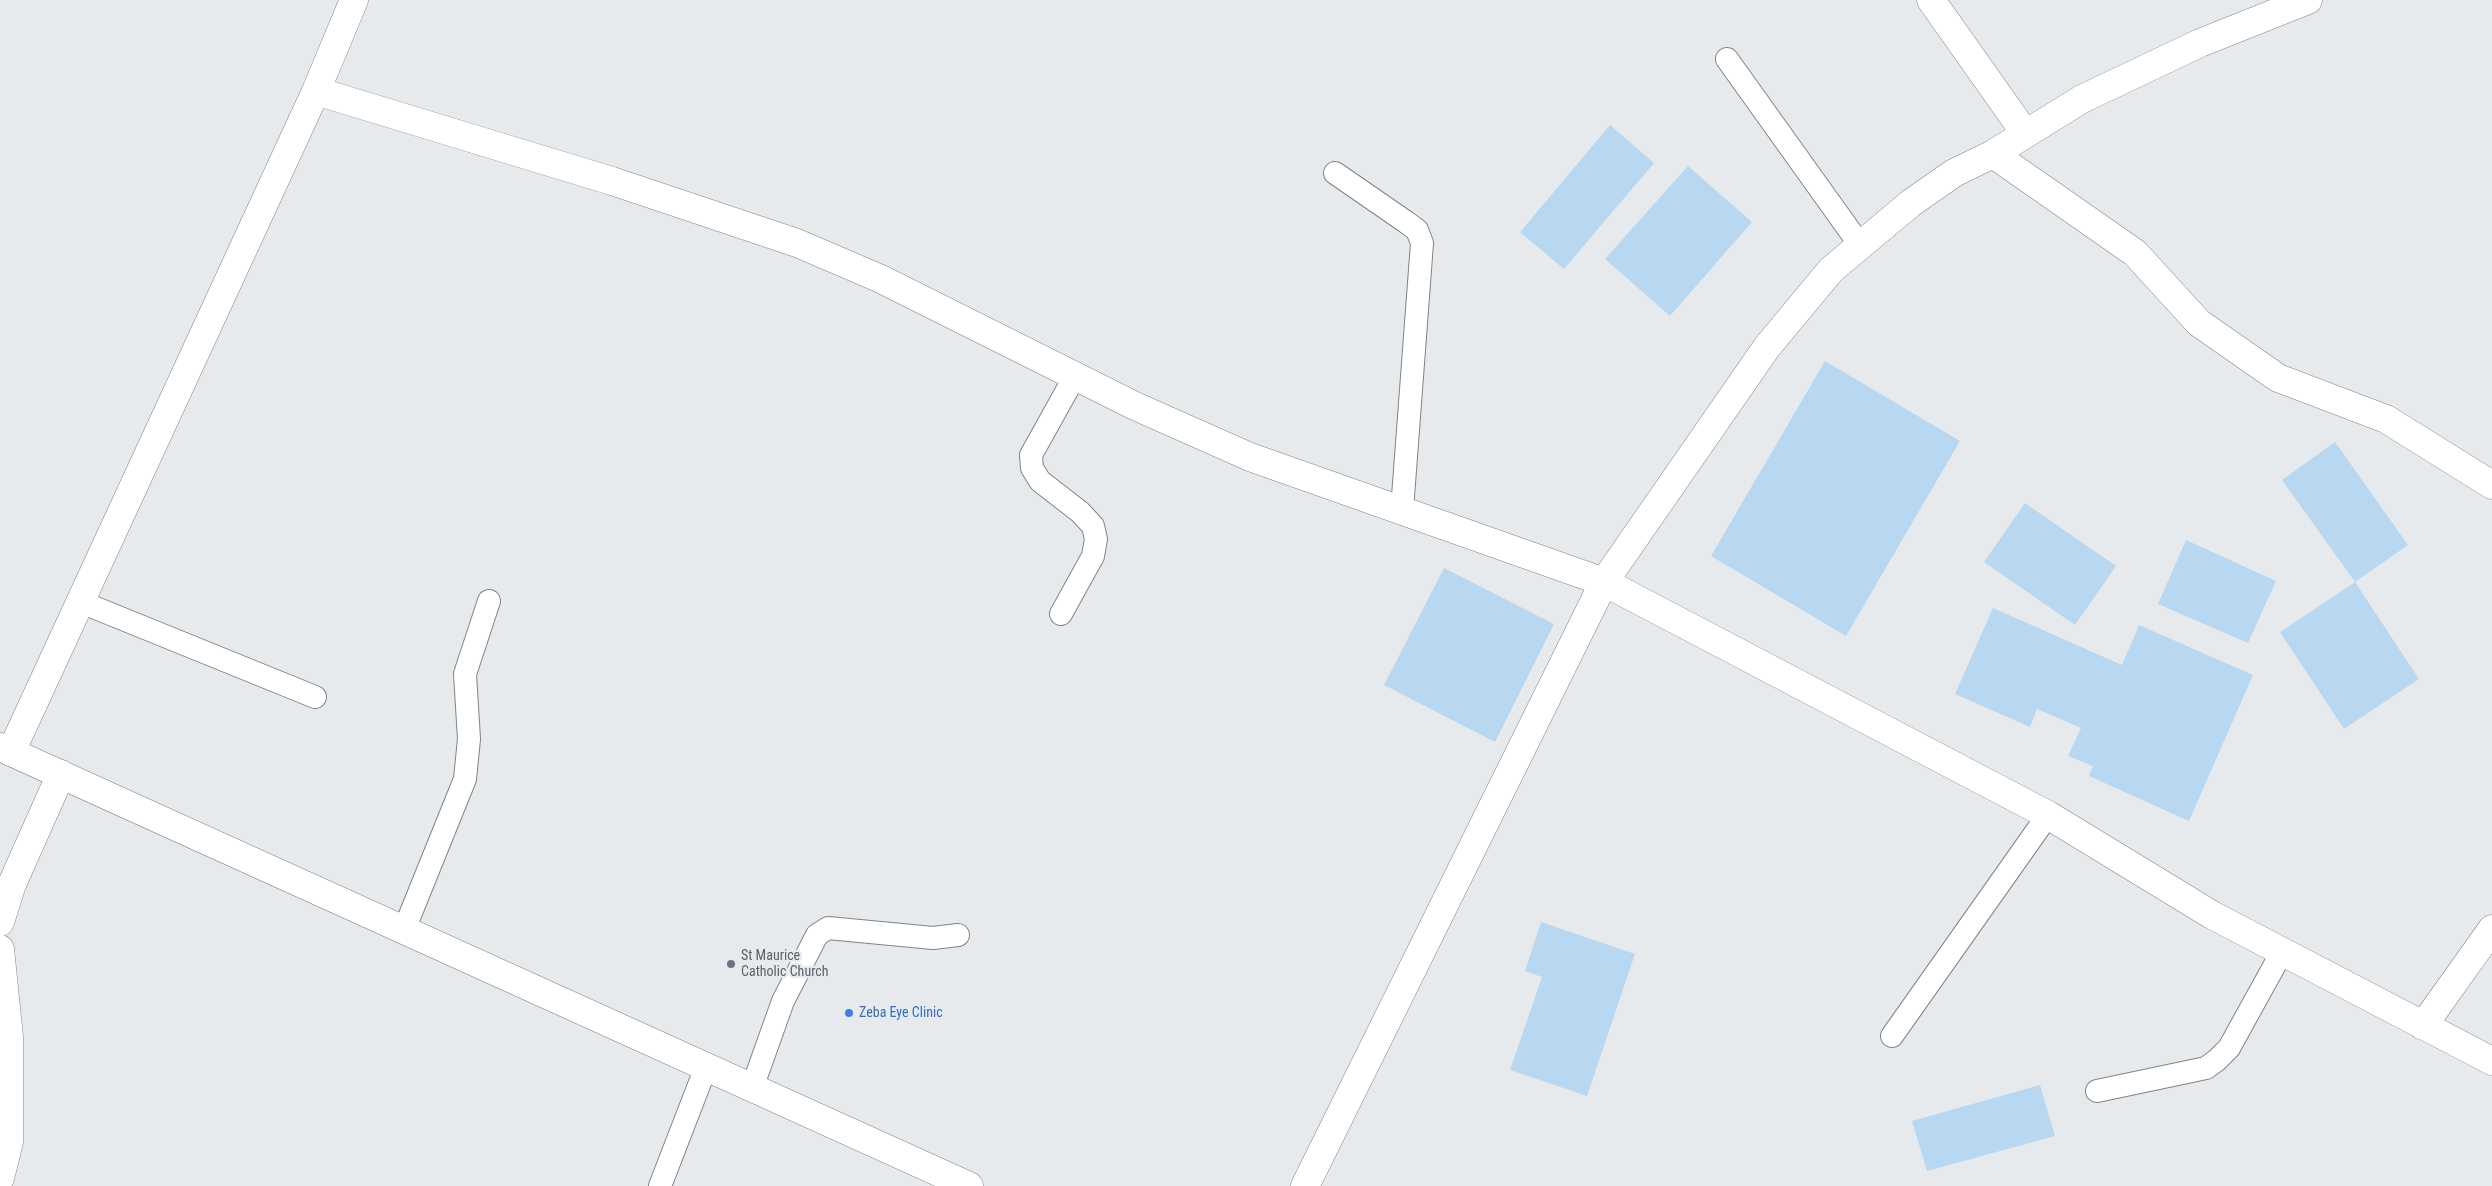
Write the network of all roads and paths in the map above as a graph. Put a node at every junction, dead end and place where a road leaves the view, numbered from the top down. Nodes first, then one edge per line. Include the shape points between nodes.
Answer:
1 (354, 0) edge
2 (1931, 0) edge
3 (2308, 0) edge
4 (1727, 59) dead end
5 (316, 91) junction
6 (2026, 133) junction
7 (1993, 154) junction
8 (1335, 173) dead end
9 (1860, 245) junction
10 (1076, 376) junction
11 (2492, 485) edge
12 (1402, 510) junction
13 (1604, 582) junction
14 (489, 601) dead end
15 (81, 602) junction
16 (1061, 614) dead end
17 (315, 697) dead end
18 (6, 750) edge
19 (61, 774) junction
20 (2048, 815) junction
21 (0, 922) edge
22 (2492, 929) edge
23 (404, 930) junction
24 (958, 935) dead end
25 (0, 949) edge
26 (2282, 952) junction
27 (2423, 1026) junction
28 (1892, 1036) dead end
29 (2492, 1061) edge
30 (706, 1067) junction
31 (752, 1088) junction
32 (2097, 1091) dead end
33 (0, 1178) edge
34 (660, 1186) edge
35 (969, 1186) edge
36 (1305, 1186) edge

1 - 5 street
2 - 6 street
3 - 6 street via 2200,43 2082,99
4 - 9 lane
5 - 10 street via 612,181 796,242 881,279
5 - 15 street
6 - 7 street
7 - 9 street via 1954,172
7 - 11 street via 2135,253 2199,322 2278,378 2386,419
8 - 12 lane via 1416,230 1422,243
9 - 13 street via 1831,270 1766,346
10 - 12 street via 1250,457
10 - 16 lane via 1031,455 1032,468 1040,481 1080,512 1093,526 1096,539 1092,556
12 - 13 street
13 - 20 street
13 - 36 street
14 - 23 lane via 465,674 469,738 465,780
15 - 17 lane
15 - 18 street
18 - 19 street
19 - 21 street via 12,884
19 - 23 street
20 - 26 street via 2212,915
20 - 28 lane
22 - 27 street
23 - 30 street
24 - 31 lane via 933,938 828,928 817,935 783,1001
25 - 33 street via 9,1037 9,1142
26 - 27 street
26 - 32 lane via 2230,1048 2217,1060 2206,1068
27 - 29 street
30 - 31 street
30 - 34 lane
31 - 35 street

